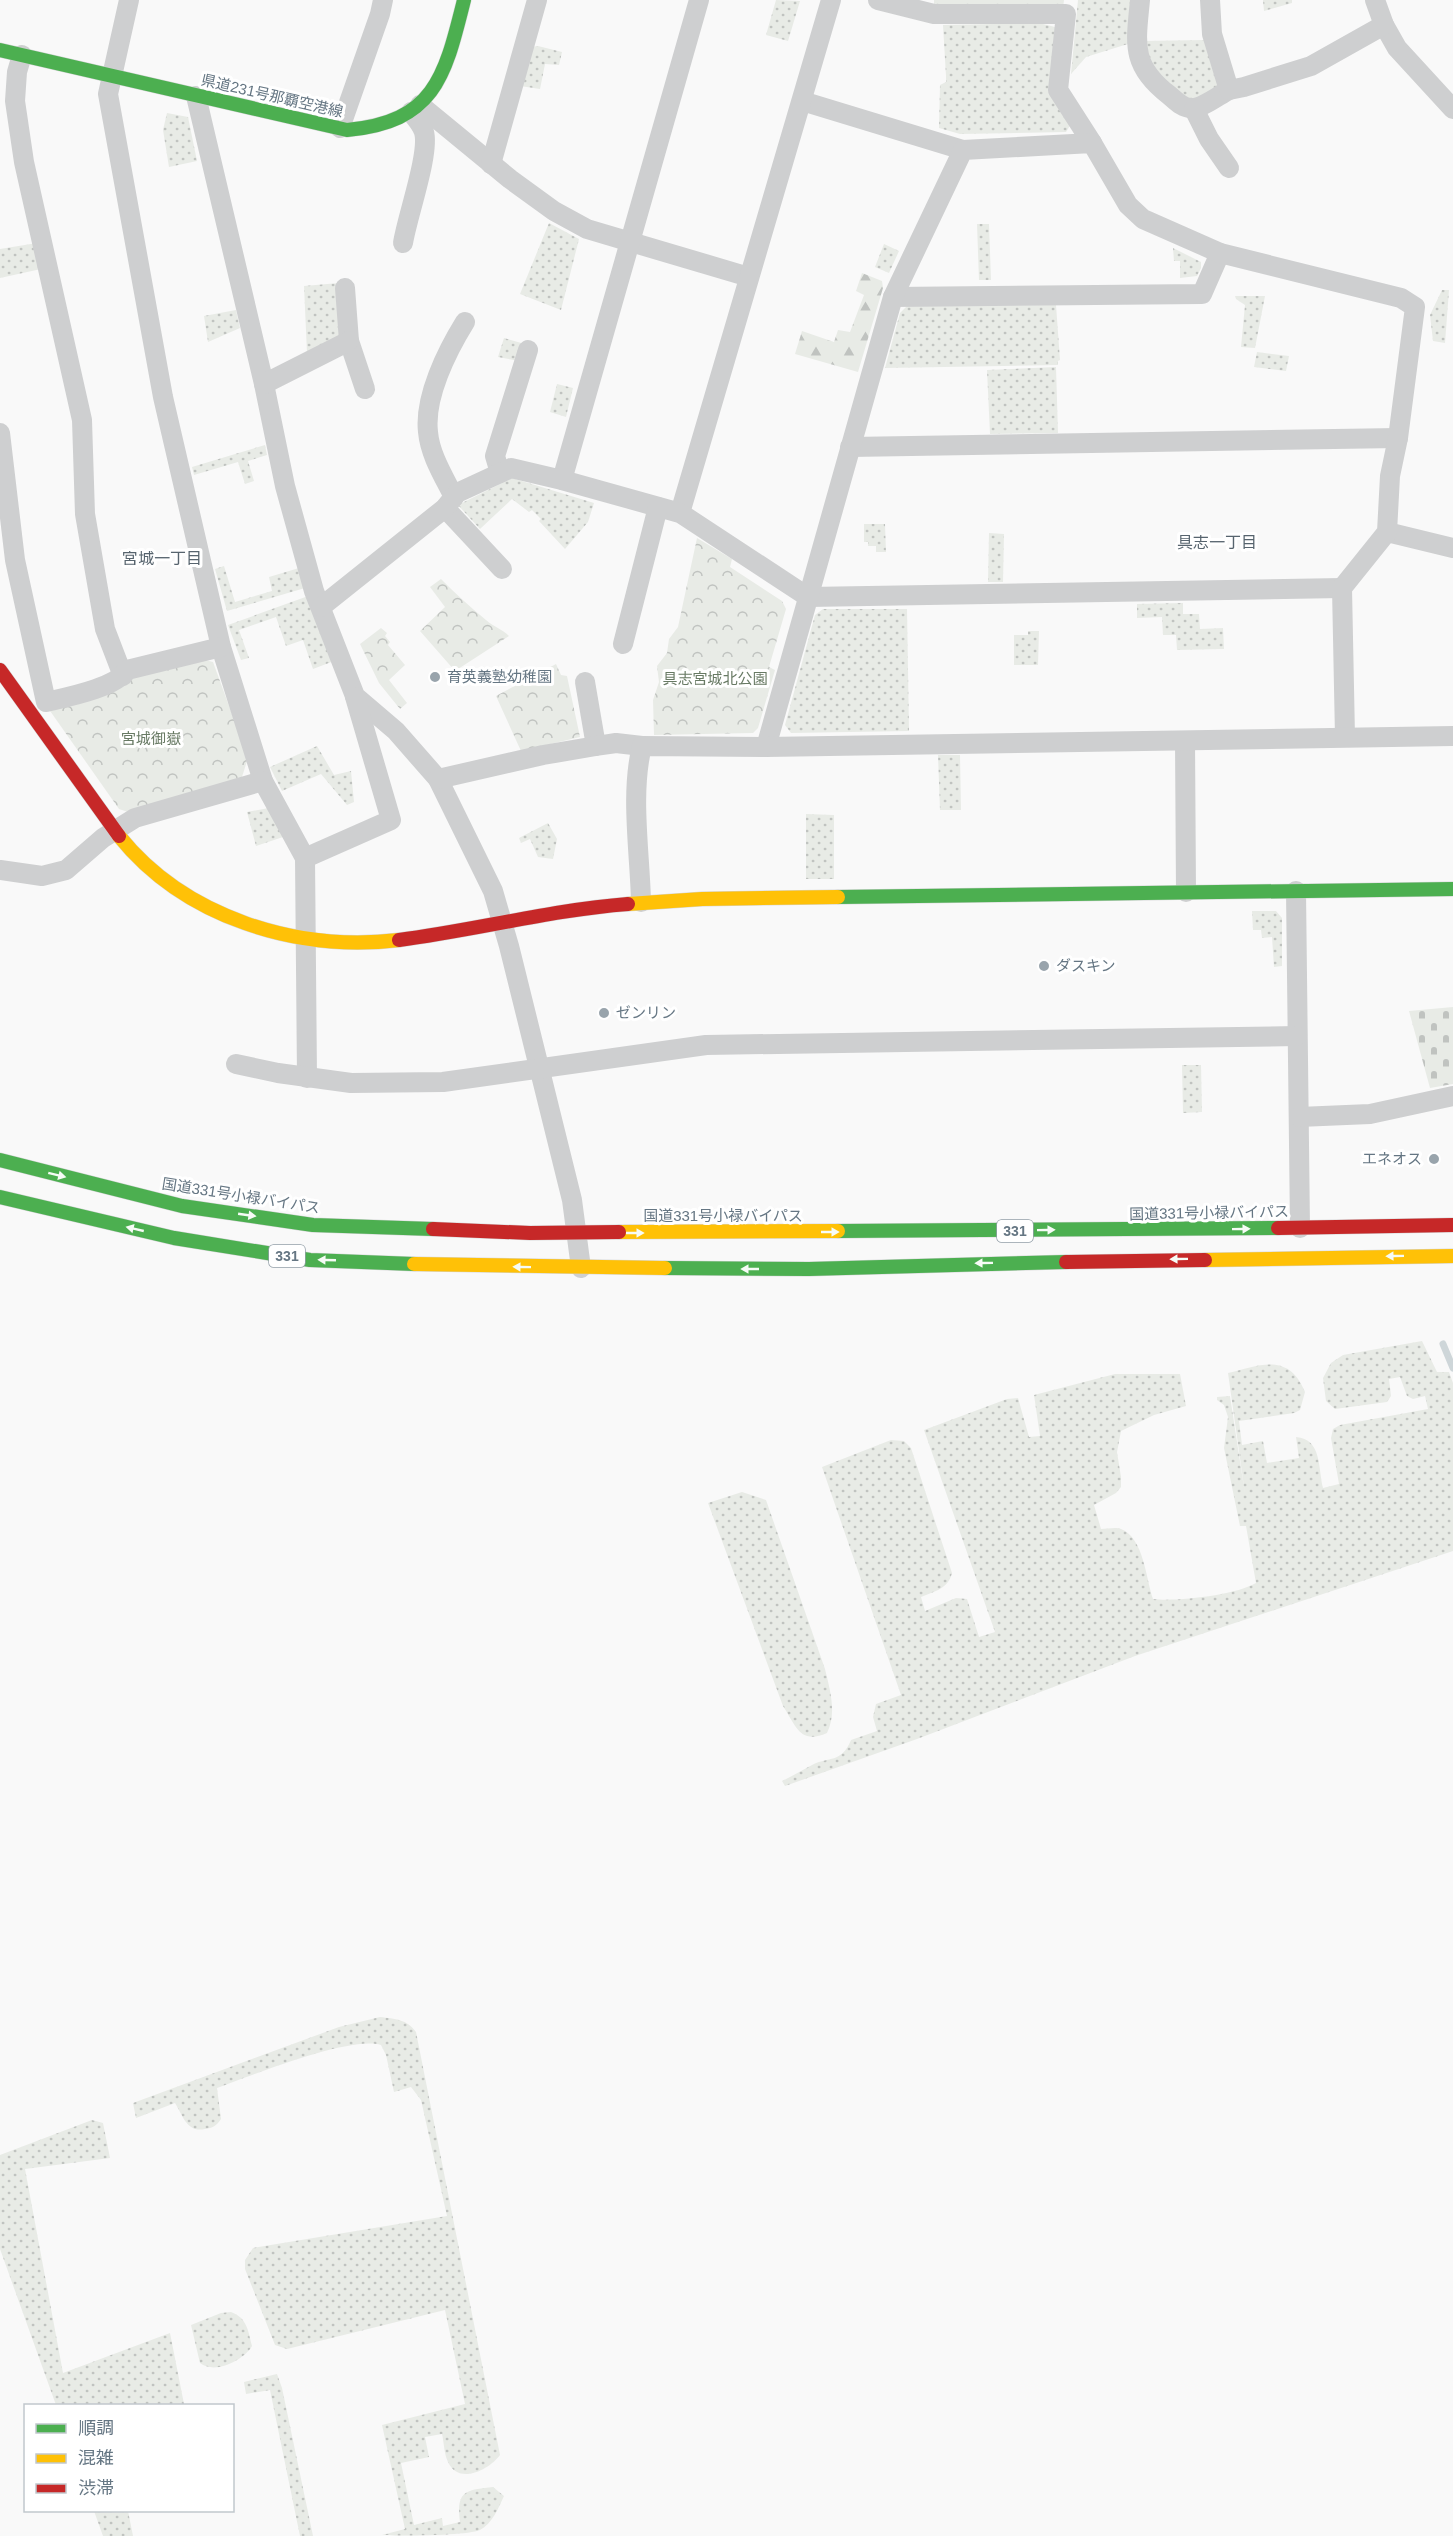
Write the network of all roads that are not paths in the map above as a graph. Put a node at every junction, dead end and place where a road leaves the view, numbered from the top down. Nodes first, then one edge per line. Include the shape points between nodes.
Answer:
1 (129, 0) edge
2 (383, 0) edge
3 (464, 0) edge
4 (537, 0) edge
5 (699, 0) edge
6 (831, 0) edge
7 (878, 0) edge
8 (1140, 0) edge
9 (1210, 0) edge
10 (1375, 0) edge
11 (1384, 25) junction
12 (0, 50) edge
13 (22, 55) junction
14 (114, 76) junction
15 (1229, 90) junction
16 (196, 96) junction
17 (802, 101) junction
18 (416, 108) junction
19 (1194, 109) junction
20 (1453, 109) edge
21 (340, 128) junction
22 (1092, 143) junction
23 (963, 150) junction
24 (490, 164) junction
25 (1229, 168) dead end
26 (629, 240) junction
27 (403, 243) dead end
28 (1220, 253) junction
29 (749, 277) junction
30 (345, 288) dead end
31 (893, 297) junction
32 (465, 322) dead end
33 (349, 341) junction
34 (528, 350) dead end
35 (264, 384) junction
36 (365, 389) dead end
37 (0, 433) edge
38 (1398, 438) junction
39 (850, 447) junction
40 (500, 473) junction
41 (562, 480) junction
42 (449, 502) junction
43 (5, 507) edge
44 (658, 507) junction
45 (680, 513) junction
46 (1387, 532) junction
47 (1453, 548) edge
48 (502, 569) dead end
49 (1342, 588) junction
50 (808, 597) junction
51 (321, 607) junction
52 (622, 644) dead end
53 (221, 647) junction
54 (0, 669) edge
55 (123, 676) junction
56 (585, 682) dead end
57 (355, 696) junction
58 (1453, 736) edge
59 (1345, 737) junction
60 (1185, 741) junction
61 (596, 746) junction
62 (642, 746) junction
63 (766, 747) junction
64 (438, 779) junction
65 (263, 781) junction
66 (114, 831) junction
67 (305, 858) junction
68 (0, 870) edge
69 (1453, 889) edge
70 (1296, 891) junction
71 (1186, 892) junction
72 (641, 902) junction
73 (503, 923) junction
74 (308, 941) junction
75 (1297, 1036) junction
76 (236, 1064) dead end
77 (539, 1068) junction
78 (307, 1078) junction
79 (1453, 1096) edge
80 (1299, 1117) junction
81 (0, 1160) edge
82 (0, 1197) edge
83 (1453, 1225) edge
84 (1300, 1228) junction
85 (577, 1233) junction
86 (1453, 1256) edge
87 (581, 1268) junction

1 - 14 street
2 - 21 street
3 - 18 main road, 県道231号那覇空港線 via 438,85
4 - 24 street
5 - 26 street
6 - 17 street
7 - 22 street via 934,14 1066,14 1058,90
8 - 19 street via 1136,45 1144,69 1159,88 1184,107
9 - 15 street via 1212,34
10 - 11 street
11 - 15 street via 1311,66
11 - 20 street via 1397,48
12 - 13 main road, 県道231号那覇空港線
13 - 14 main road, 県道231号那覇空港線
13 - 55 street via 15,101 24,162 82,420 85,514 105,629
14 - 16 main road, 県道231号那覇空港線
14 - 53 street via 108,94 163,397
15 - 19 street
16 - 21 main road, 県道231号那覇空港線
16 - 35 street
17 - 23 street
17 - 29 street
18 - 21 main road, 県道231号那覇空港線 via 385,125 365,130
18 - 24 street
18 - 27 street via 424,142 419,181
19 - 25 street
22 - 23 street
22 - 28 street via 1128,206 1143,219
23 - 31 street
24 - 26 street via 554,211 587,229
26 - 29 street
26 - 41 street
28 - 31 street via 1202,294
28 - 38 street via 1401,298 1414,307
29 - 45 street
30 - 33 street
31 - 39 street
32 - 42 street via 447,354 427,416 434,458
33 - 35 street
33 - 36 street
34 - 40 street via 495,456
35 - 51 street via 285,486
37 - 43 street
38 - 39 street
38 - 46 street via 1390,477
39 - 50 street
40 - 41 street via 512,468
40 - 42 street
41 - 44 street
42 - 48 street
42 - 51 street
43 - 55 street via 46,702
44 - 45 street
44 - 52 street
45 - 50 street
46 - 47 street
46 - 49 street
49 - 50 street
49 - 59 street
50 - 63 street
51 - 57 street
53 - 55 street via 127,670
53 - 65 street
54 - 66 main road
56 - 61 street
57 - 64 street via 396,731
57 - 67 street via 391,820
58 - 59 street
59 - 60 street
60 - 63 street
60 - 71 street
61 - 62 street
61 - 64 street
62 - 63 street
62 - 72 street via 637,789
64 - 73 street via 493,891
65 - 66 street via 135,818
65 - 67 street
66 - 68 street via 66,870 42,876
66 - 74 main road via 160,878 193,900 229,918
67 - 74 street
69 - 70 main road
70 - 71 main road
70 - 75 street
71 - 72 main road
72 - 73 main road
73 - 74 main road via 376,943
73 - 77 street
74 - 78 street
75 - 77 street via 706,1045
75 - 80 street
76 - 78 street
77 - 78 street via 442,1082 351,1083
77 - 85 street
79 - 80 street via 1370,1114
80 - 84 street
81 -> 85 main road, 国道331号小禄バイパス / 331 via 182,1206 313,1225
87 -> 82 main road, 331 via 310,1260 174,1238
83 - 84 main road, 国道331号小禄バイパス / 331
85 -> 84 main road, 国道331号小禄バイパス / 331
85 - 87 street
86 -> 87 main road, 331 via 809,1269

